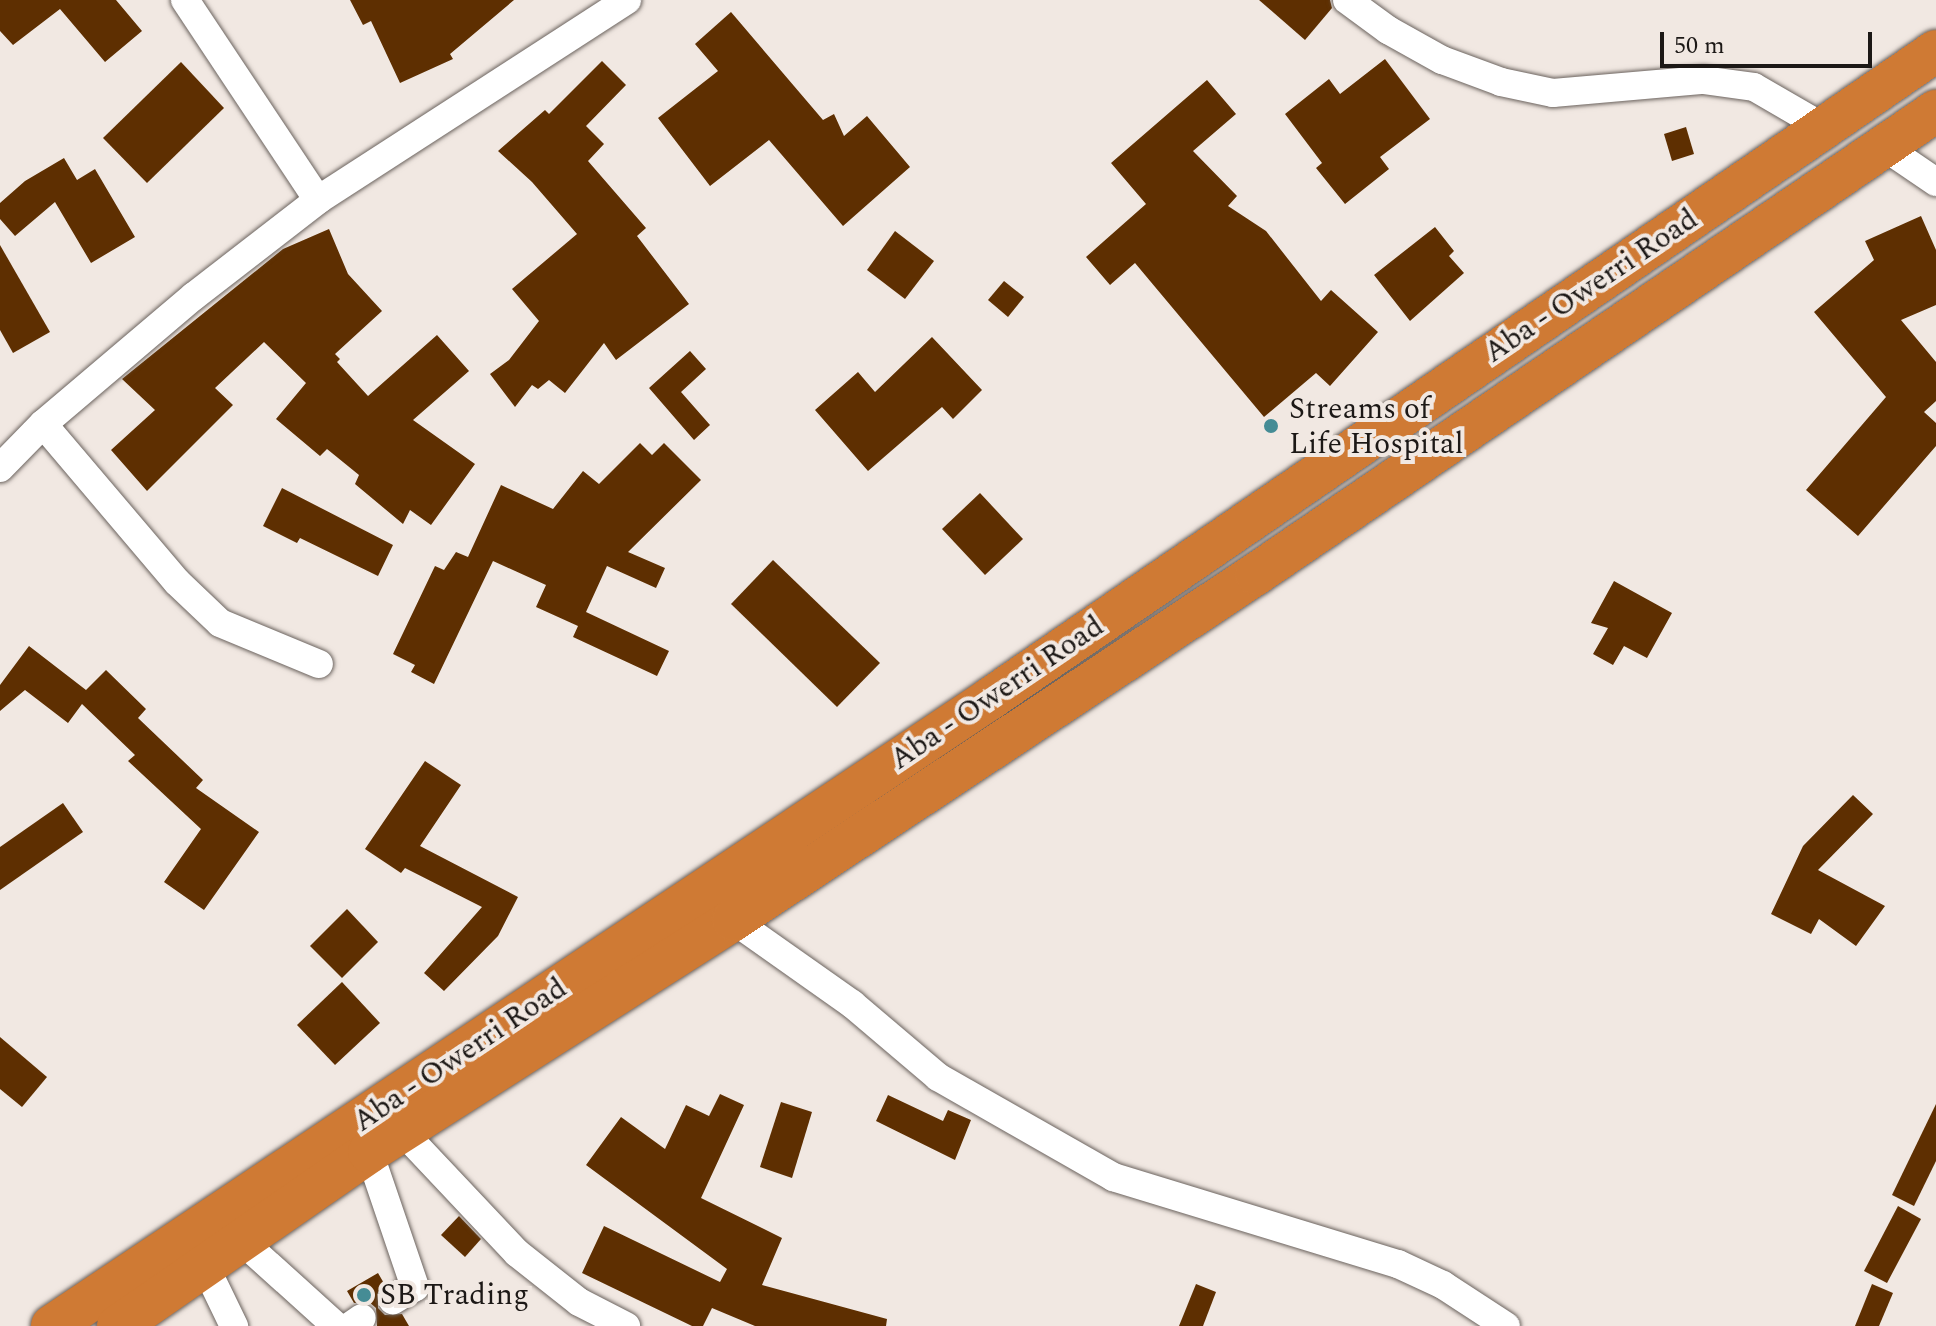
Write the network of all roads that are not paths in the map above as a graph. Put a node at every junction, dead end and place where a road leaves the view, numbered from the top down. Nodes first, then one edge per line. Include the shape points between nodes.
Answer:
1 (185, 0) edge
2 (627, 0) edge
3 (1347, 0) edge
4 (1936, 51) edge
5 (1936, 111) edge
6 (1823, 127) junction
7 (1883, 146) junction
8 (1936, 182) edge
9 (318, 200) junction
10 (43, 424) junction
11 (0, 468) edge
12 (319, 664) dead end
13 (733, 920) junction
14 (386, 1141) junction
15 (242, 1241) junction
16 (205, 1266) junction
17 (393, 1300) dead end
18 (349, 1323) edge
19 (52, 1326) edge
20 (118, 1326) edge
21 (233, 1326) edge
22 (626, 1326) edge
23 (1506, 1326) edge

1 - 9 street
2 - 9 street
3 - 6 street via 1442,60 1501,82 1553,93 1703,80 1754,87
4 - 6 highway, Aba - Owerri Road
5 - 7 highway, Aba - Owerri Road
6 - 19 highway, Aba - Owerri Road via 978,707
7 - 8 street
7 - 13 highway, Aba - Owerri Road via 1243,583
9 - 10 street
10 - 11 street
10 - 12 street via 177,582 220,623
13 - 14 highway, Aba - Owerri Road
13 - 23 street via 852,1004 938,1077 1113,1177 1398,1264 1443,1285
14 - 15 highway, Aba - Owerri Road
14 - 17 street via 415,1287
14 - 22 street via 579,1302
15 - 16 highway, Aba - Owerri Road
15 - 18 street
16 - 20 highway, Aba - Owerri Road
16 - 21 street

